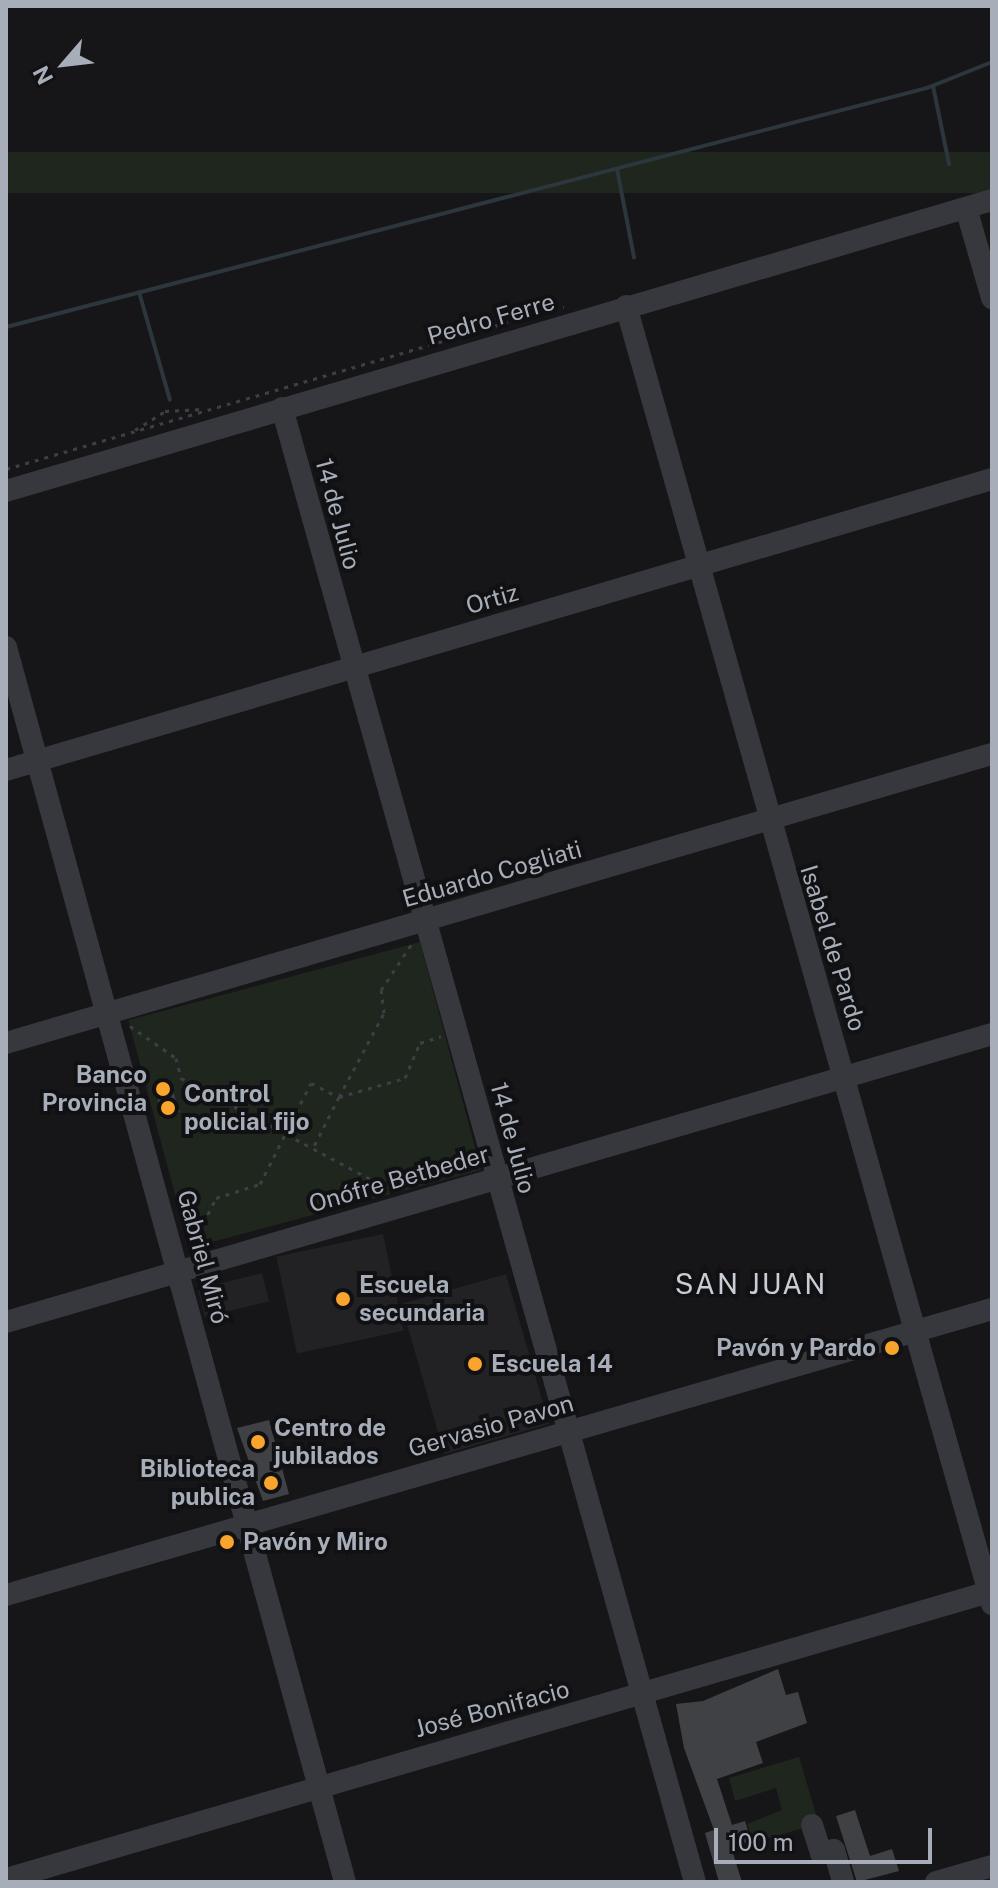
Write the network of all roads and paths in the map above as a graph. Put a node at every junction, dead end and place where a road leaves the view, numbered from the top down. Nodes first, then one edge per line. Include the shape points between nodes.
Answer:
1 (992, 200) edge
2 (966, 208) junction
3 (992, 298) edge
4 (626, 306) junction
5 (577, 321) junction
6 (491, 327) dead end
7 (282, 408) junction
8 (176, 410) junction
9 (207, 410) dead end
10 (178, 418) dead end
11 (134, 431) dead end
12 (992, 479) edge
13 (6, 491) edge
14 (696, 567) junction
15 (6, 647) edge
16 (353, 667) junction
17 (992, 754) edge
18 (38, 761) junction
19 (6, 770) edge
20 (768, 820) junction
21 (428, 919) junction
22 (110, 1012) junction
23 (458, 1031) junction
24 (992, 1034) edge
25 (6, 1043) edge
26 (844, 1076) junction
27 (339, 1097) junction
28 (285, 1134) junction
29 (313, 1148) junction
30 (497, 1178) junction
31 (414, 1202) junction
32 (180, 1271) junction
33 (992, 1309) edge
34 (6, 1322) edge
35 (914, 1333) junction
36 (565, 1432) junction
37 (248, 1524) junction
38 (6, 1595) edge
39 (991, 1596) edge
40 (641, 1695) junction
41 (319, 1784) junction
42 (812, 1825) dead end
43 (992, 1866) edge
44 (6, 1879) edge
45 (345, 1882) edge
46 (695, 1882) edge
47 (843, 1882) edge
48 (936, 1882) edge

1 - 2 street, Pedro Ferre
2 - 3 street
2 - 4 street, Pedro Ferre
4 - 5 street, Pedro Ferre
4 - 14 street, Isabel de Pardo
5 - 6 path via 561,305 532,301 506,310
5 - 7 street, Pedro Ferre
7 - 13 street, Pedro Ferre
7 - 16 street, 14 de Julio
8 - 9 path
8 - 10 path
8 - 11 path via 146,420
12 - 14 street, Ortiz
14 - 16 street, Ortiz
14 - 20 street, Isabel de Pardo
15 - 18 street, Gabriel Miró
16 - 18 street, Ortiz
16 - 21 street, 14 de Julio
17 - 20 street, Eduardo Cogliati
18 - 19 street, Ortiz
18 - 22 street, Gabriel Miró
20 - 21 street, Eduardo Cogliati
20 - 26 street, Isabel de Pardo
21 - 22 street, Eduardo Cogliati
21 - 23 street, 14 de Julio
21 - 27 path via 381,990 384,1013
22 - 25 street, Eduardo Cogliati
22 - 28 path via 176,1058 181,1078
22 - 32 street, Gabriel Miró
23 - 27 path via 420,1043 405,1078
23 - 30 street, 14 de Julio
24 - 26 street, Onófre Betbeder
26 - 30 street, Onófre Betbeder
26 - 35 street, Isabel de Pardo
27 - 28 path via 311,1083
27 - 29 path
28 - 29 path
28 - 32 path via 260,1184 216,1198
29 - 31 path
30 - 31 street, Onófre Betbeder
30 - 36 street, 14 de Julio
31 - 32 street, Onófre Betbeder
32 - 34 street, Onófre Betbeder
32 - 37 street, Gabriel Miró
33 - 35 street, Gervasio Pavon
35 - 36 street, Gervasio Pavon
35 - 39 street, Isabel de Pardo
36 - 37 street, Gervasio Pavon
36 - 40 street, 14 de Julio
37 - 38 street, Gervasio Pavon
37 - 41 street, Gabriel Miró
39 - 40 street, José Bonifacio
40 - 41 street, José Bonifacio
40 - 46 street, 14 de Julio
41 - 44 street, José Bonifacio
41 - 45 street, Gabriel Miró
42 - 47 street via 821,1853 834,1850
43 - 48 street

